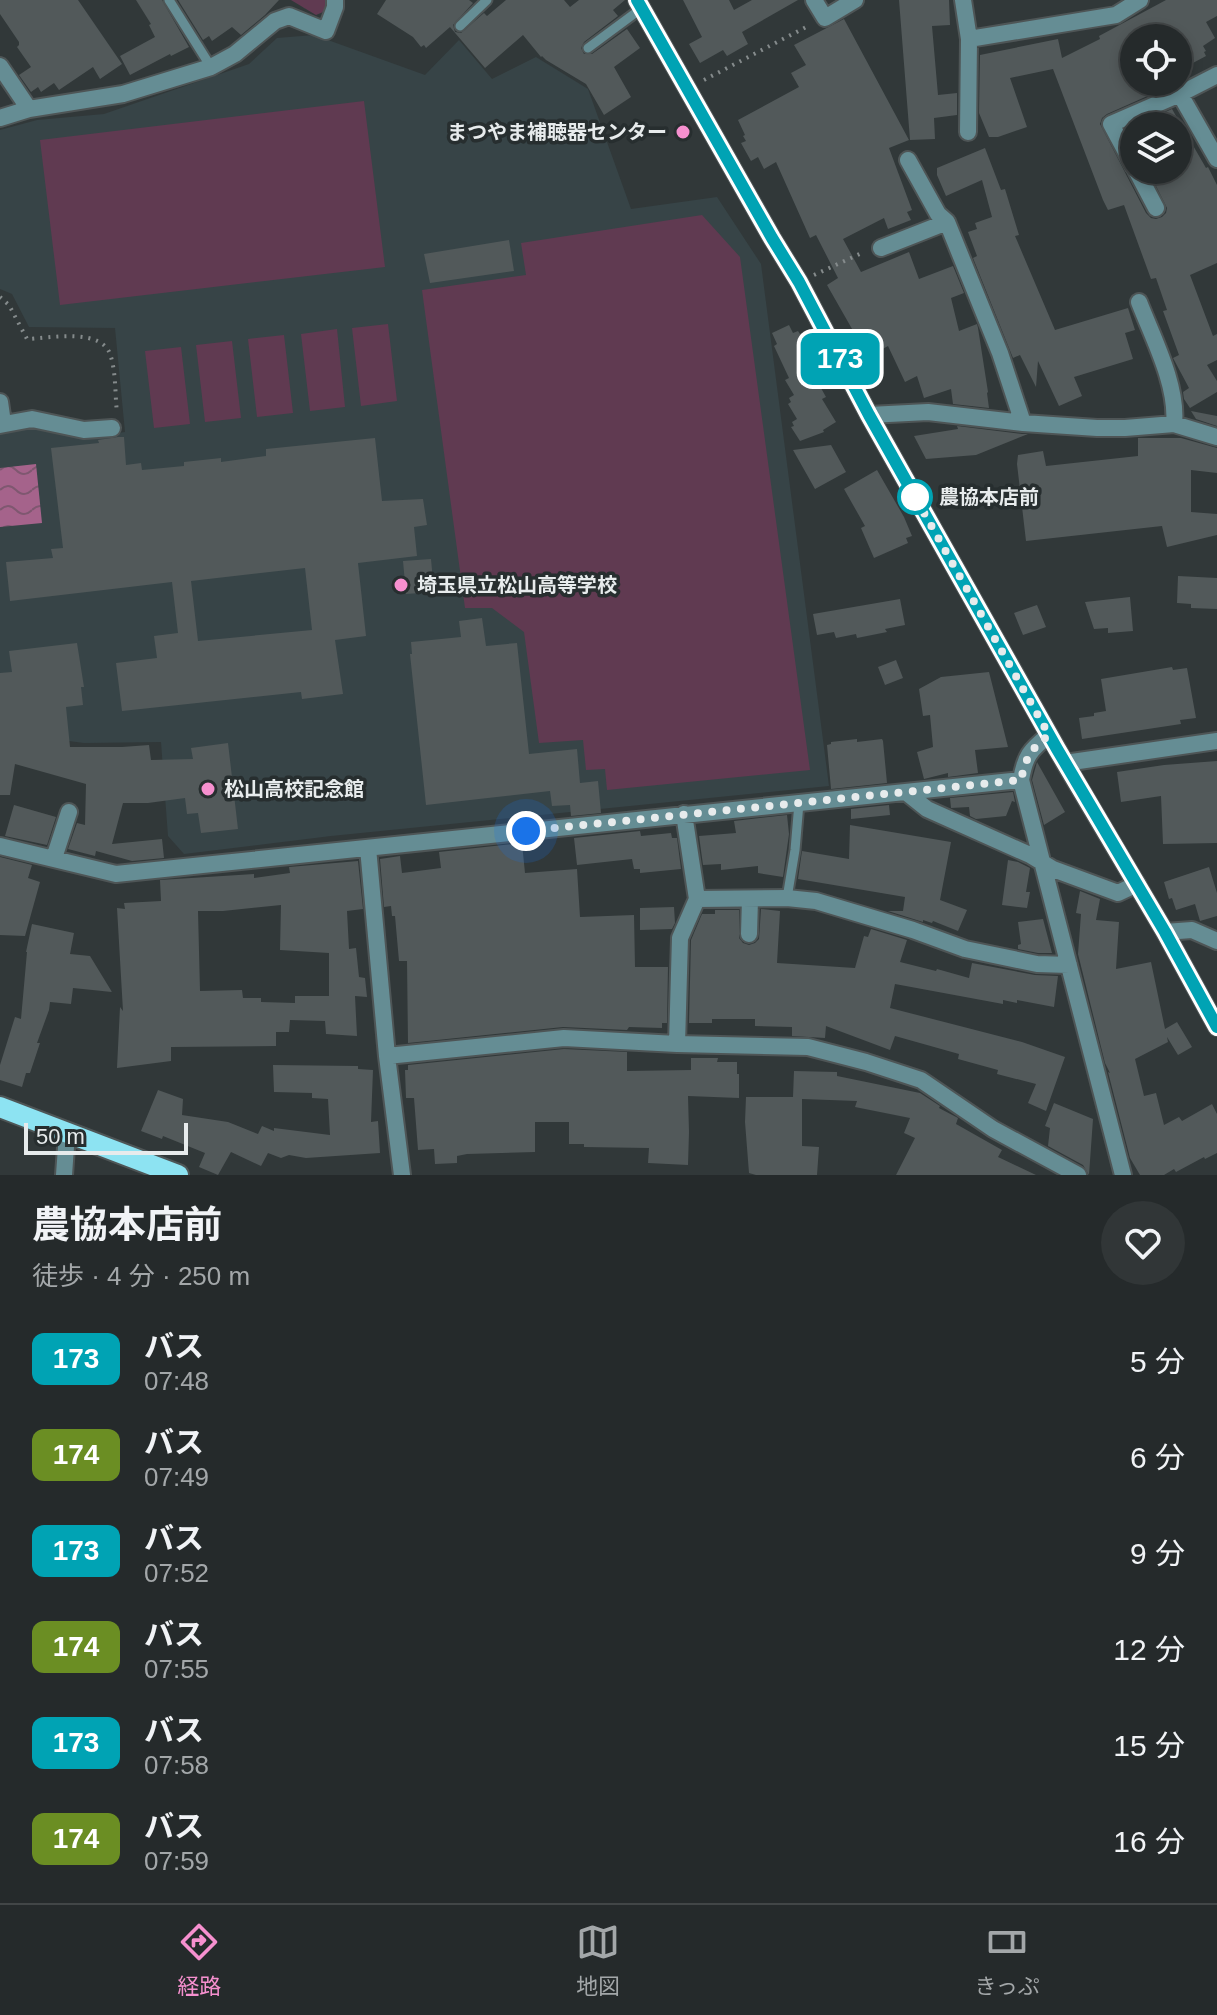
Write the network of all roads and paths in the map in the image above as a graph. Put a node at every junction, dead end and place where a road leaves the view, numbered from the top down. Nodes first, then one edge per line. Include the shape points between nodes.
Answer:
1 (169, 0) edge
2 (335, 0) edge
3 (487, 0) edge
4 (814, 0) edge
5 (855, 0) edge
6 (963, 0) edge
7 (1140, 0) edge
8 (639, 4) edge
9 (825, 18) junction
10 (460, 26) dead end
11 (969, 39) junction
12 (588, 48) dead end
13 (0, 66) edge
14 (211, 67) junction
15 (1217, 75) edge
16 (1192, 83) edge
17 (688, 88) junction
18 (1162, 96) edge
19 (1181, 96) edge
20 (29, 109) junction
21 (1133, 112) edge
22 (0, 118) edge
23 (1120, 119) edge
24 (968, 132) dead end
25 (1120, 140) edge
26 (1217, 159) edge
27 (908, 160) dead end
28 (1143, 184) edge
29 (1156, 208) dead end
30 (947, 222) junction
31 (881, 248) joint
32 (799, 282) junction
33 (0, 297) edge
34 (1139, 302) dead end
35 (0, 402) edge
36 (869, 415) junction
37 (1023, 423) junction
38 (2, 424) edge
39 (1174, 424) junction
40 (112, 428) joint
41 (1217, 437) edge
42 (1049, 735) junction
43 (1217, 741) edge
44 (1065, 763) junction
45 (1021, 780) junction
46 (907, 793) junction
47 (799, 803) junction
48 (69, 812) dead end
49 (684, 814) junction
50 (0, 846) edge
51 (368, 848) junction
52 (54, 858) junction
53 (1042, 862) junction
54 (1137, 884) junction
55 (787, 898) junction
56 (697, 899) junction
57 (750, 899) junction
58 (1165, 932) junction
59 (749, 934) dead end
60 (1217, 941) edge
61 (1069, 965) junction
62 (1217, 1027) edge
63 (677, 1044) junction
64 (387, 1056) junction
65 (0, 1107) edge
66 (67, 1133) junction
67 (64, 1175) edge
68 (178, 1175) edge
69 (402, 1175) edge
70 (1078, 1175) edge
71 (1123, 1175) edge

1 - 14 lane
2 - 14 street via 326,31 289,16
3 - 10 lane
4 - 9 street
5 - 9 street
6 - 11 street
7 - 11 street via 1116,15
8 - 12 lane
8 - 17 main road
9 - 17 path
11 - 24 street
13 - 20 street
14 - 20 street via 123,94
15 - 16 street
17 - 32 main road
18 - 21 street
19 - 26 street
20 - 22 street
23 - 25 street via 1111,124
27 - 30 street
28 - 29 street
30 - 31 street
30 - 37 street
31 - 32 path
32 - 36 main road
33 - 40 path via 27,339 88,336 103,342 111,354 117,417
34 - 39 street via 1166,373
35 - 38 street
36 - 37 street via 928,412
36 - 42 main road
37 - 39 street via 1125,428
38 - 40 street via 32,419 84,430
39 - 41 street
42 - 44 main road
42 - 45 street via 1025,760
43 - 44 street
44 - 54 main road
45 - 46 street
45 - 53 street
46 - 47 street
46 - 53 street via 927,809
47 - 49 street
47 - 55 lane
48 - 52 street
49 - 51 street
49 - 56 street
50 - 52 street
51 - 52 street via 116,874
51 - 64 street
53 - 54 street via 1118,893
53 - 61 street
54 - 58 main road
55 - 57 street
55 - 61 street via 816,901 965,949
56 - 57 street
56 - 63 street via 680,938
57 - 59 street
58 - 60 street via 1192,930
58 - 62 main road
61 - 71 street
63 - 64 street via 564,1038
63 - 70 street via 808,1047 866,1062 921,1080 993,1129
64 - 69 street
65 - 66 main road
66 - 67 street
66 - 68 main road

